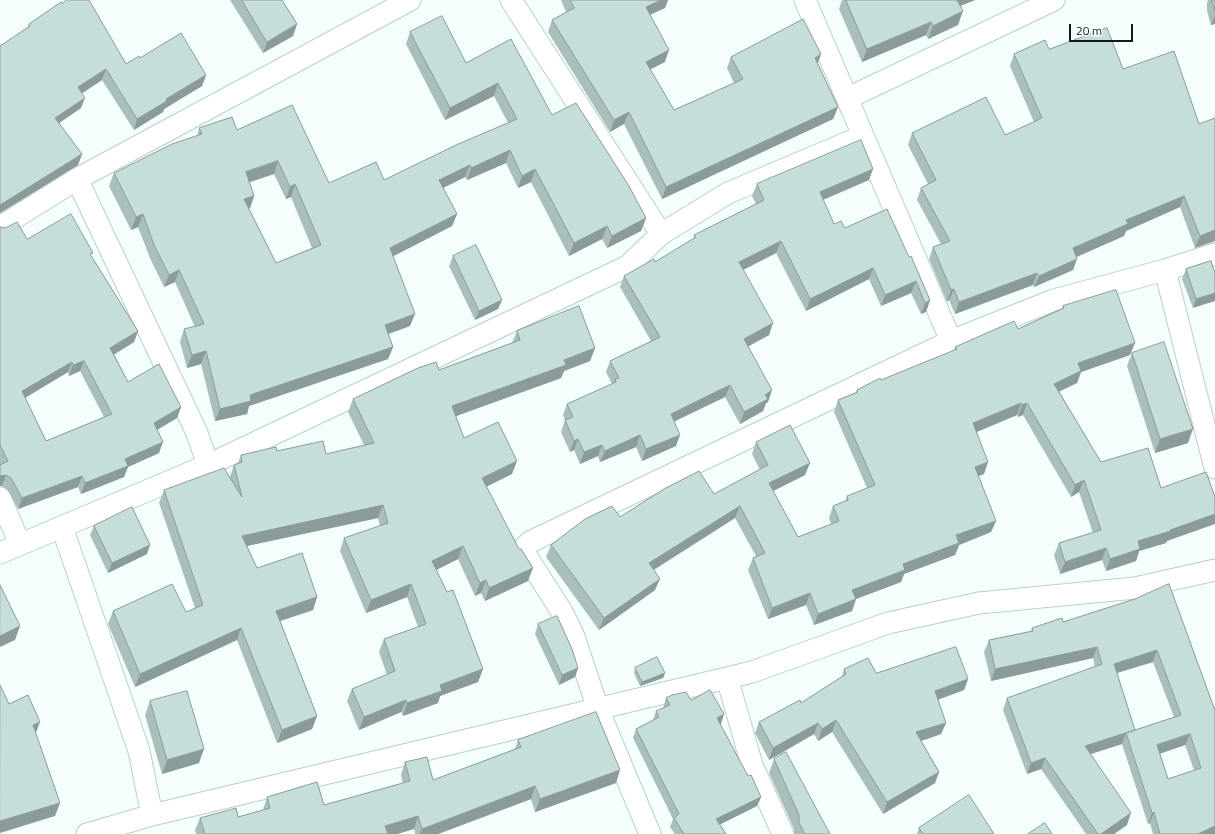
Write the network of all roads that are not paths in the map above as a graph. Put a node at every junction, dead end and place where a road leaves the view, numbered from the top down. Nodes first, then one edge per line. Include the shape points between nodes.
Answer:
1 (410, 0) edge
2 (511, 0) edge
3 (805, 0) edge
4 (1054, 0) edge
5 (848, 98) junction
6 (863, 136) junction
7 (77, 179) junction
8 (0, 227) edge
9 (661, 234) junction
10 (1215, 254) edge
11 (1165, 270) junction
12 (951, 340) junction
13 (208, 465) junction
14 (1215, 468) edge
15 (0, 498) edge
16 (62, 527) junction
17 (20, 544) junction
18 (0, 553) edge
19 (1215, 570) edge
20 (727, 678) junction
21 (598, 708) junction
22 (152, 815) junction
23 (87, 834) edge
24 (650, 834) edge
25 (783, 834) edge

1 - 7 street
2 - 9 street
3 - 5 street
4 - 5 street
5 - 6 street
6 - 9 street via 728,192
6 - 12 street
7 - 8 street
7 - 13 street via 197,433
9 - 13 street via 628,266
10 - 11 street
11 - 12 street via 1054,300
11 - 14 street
12 - 21 street via 530,542 524,548 573,634
13 - 16 street
15 - 17 street
16 - 17 street
16 - 22 street via 139,751
17 - 18 street
19 - 20 street via 1135,588 978,603 888,623 752,672
20 - 21 street
20 - 25 street via 752,765
21 - 22 street
21 - 24 street
22 - 23 street

